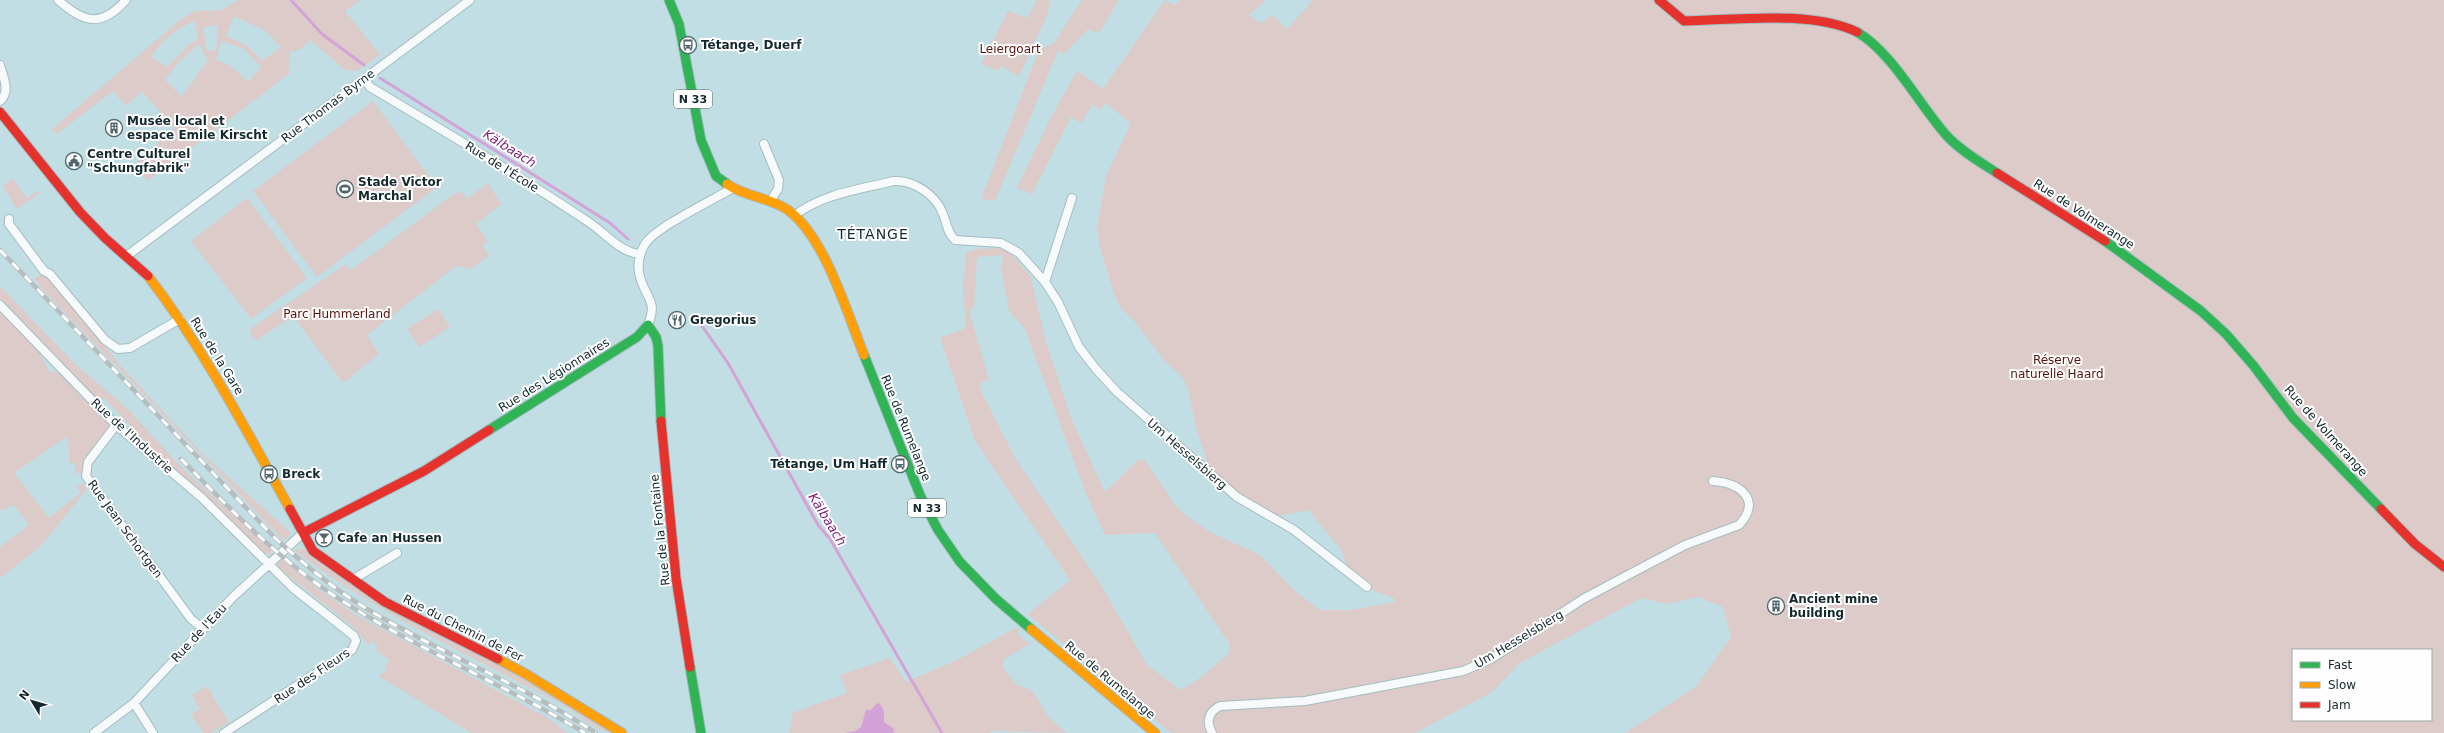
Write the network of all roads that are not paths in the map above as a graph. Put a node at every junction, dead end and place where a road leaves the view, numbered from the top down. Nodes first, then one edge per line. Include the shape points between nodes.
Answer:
1 (58, 0) edge
2 (126, 0) edge
3 (470, 0) edge
4 (669, 0) edge
5 (1659, 0) edge
6 (0, 65) edge
7 (364, 78) junction
8 (0, 101) edge
9 (0, 112) edge
10 (764, 144) dead end
11 (733, 188) junction
12 (1072, 198) dead end
13 (771, 200) junction
14 (794, 216) junction
15 (9, 219) dead end
16 (640, 254) junction
17 (128, 255) junction
18 (1045, 282) junction
19 (0, 305) edge
20 (180, 320) junction
21 (648, 325) junction
22 (116, 425) junction
23 (1713, 481) dead end
24 (303, 533) junction
25 (397, 553) dead end
26 (267, 564) junction
27 (2444, 567) edge
28 (352, 580) junction
29 (1367, 587) dead end
30 (202, 628) junction
31 (134, 703) junction
32 (94, 733) edge
33 (153, 733) edge
34 (224, 733) edge
35 (622, 733) edge
36 (701, 733) edge
37 (1155, 733) edge
38 (1212, 733) edge

1 - 2 street via 74,14 87,20 97,20 110,16
3 - 7 street, Rue Thomas Byrne
4 - 11 main road, N 33 via 679,24 701,140 716,176
5 - 27 main road, Rue de Volmerange via 1684,21 1812,18 1839,24 1860,34 1881,52 1948,137 1972,156 2113,246 2201,311 2254,365 2294,418 2416,544
6 - 8 street via 6,87 4,98
7 - 16 street, Rue de l'École via 370,87 550,196 606,234 629,254
7 - 17 street, Rue Thomas Byrne
9 - 17 main road via 80,212 105,238
10 - 13 street via 779,180 778,189
11 - 13 main road, Rue de Rumelange / N 33
11 - 16 street via 661,231 646,243
12 - 18 street
13 - 14 main road, Rue de Rumelange / N 33
14 - 18 street, Um Hesselsbierg via 806,208 841,194 902,181 933,197 955,240 1001,243 1019,253
14 - 37 main road, Rue de Rumelange / N 33 via 818,248 840,295 920,495 938,530 960,562 996,599
15 - 20 street, Rue de la Gare via 9,224 44,271 50,274 87,321 111,345 118,349 130,348
16 - 21 street via 640,278 653,306
17 - 20 main road via 144,271
18 - 29 street, Um Hesselsbierg via 1058,302 1079,347 1117,392 1236,497 1294,530
19 - 22 street, Rue de l'Industrie
20 - 24 main road, Rue de la Gare via 233,405
21 - 24 main road, Rue des Légionnaires via 637,337 424,471
21 - 36 main road, Rue de la Fontaine via 656,337 658,346 659,401 676,578
22 - 26 street, Rue de l'Industrie via 202,498
22 - 30 street, Rue Jean Schortgen via 88,462 86,476 191,619
23 - 38 street, Um Hesselsbierg via 1726,482 1743,490 1749,508 1746,518 1739,525 1685,545 1583,599 1491,659 1463,671 1436,678 1317,699 1282,704 1220,706 1209,716 1208,723
24 - 26 street, Rue de l'Eau
24 - 28 main road, Rue du Chemin de Fer via 313,551
25 - 28 street
26 - 30 street, Rue de l'Eau
26 - 34 street, Rue des Fleurs via 354,636 356,645
28 - 35 main road, Rue du Chemin de Fer via 398,609 526,674
30 - 31 street, Rue de l'Eau
31 - 32 street, Rue de l'Eau
31 - 33 street

